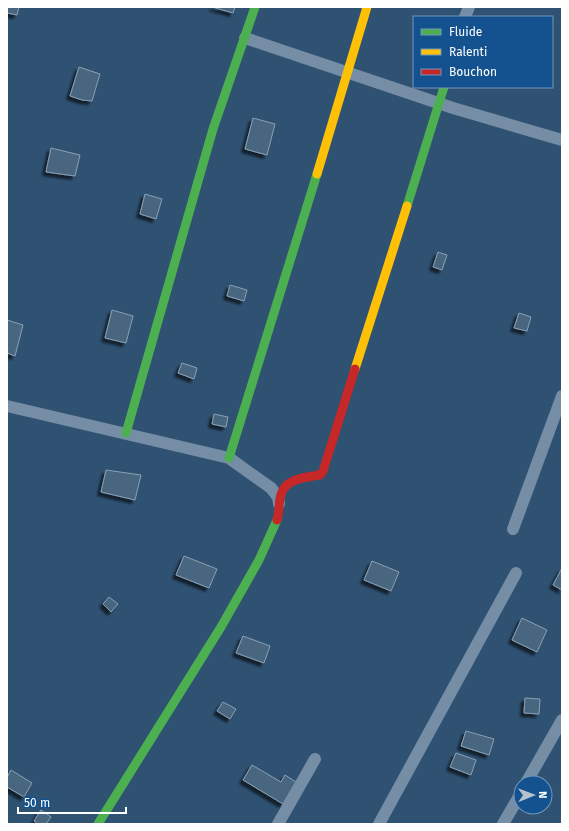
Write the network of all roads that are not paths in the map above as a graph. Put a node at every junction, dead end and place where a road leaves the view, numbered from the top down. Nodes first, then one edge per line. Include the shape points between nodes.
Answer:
1 (255, 7) edge
2 (366, 7) edge
3 (244, 38) junction
4 (348, 72) junction
5 (444, 88) edge
6 (439, 103) junction
7 (562, 140) edge
8 (562, 396) edge
9 (7, 406) edge
10 (126, 433) junction
11 (229, 458) junction
12 (280, 510) junction
13 (513, 529) dead end
14 (516, 573) dead end
15 (562, 720) edge
16 (315, 759) dead end
17 (531, 775) edge
18 (513, 807) edge
19 (98, 824) edge
20 (278, 824) edge
21 (379, 824) edge
22 (503, 824) edge

1 - 3 street
2 - 4 street
3 - 4 street
3 - 10 street via 213,128
4 - 6 street
4 - 11 street
5 - 6 street
6 - 7 street
6 - 12 street via 323,471 320,475 305,476 289,484 282,491
8 - 13 street
9 - 10 street
10 - 11 street
11 - 12 street via 271,488 278,497
12 - 19 street via 259,560 212,641
14 - 21 street
15 - 17 street
16 - 20 street
18 - 22 street

